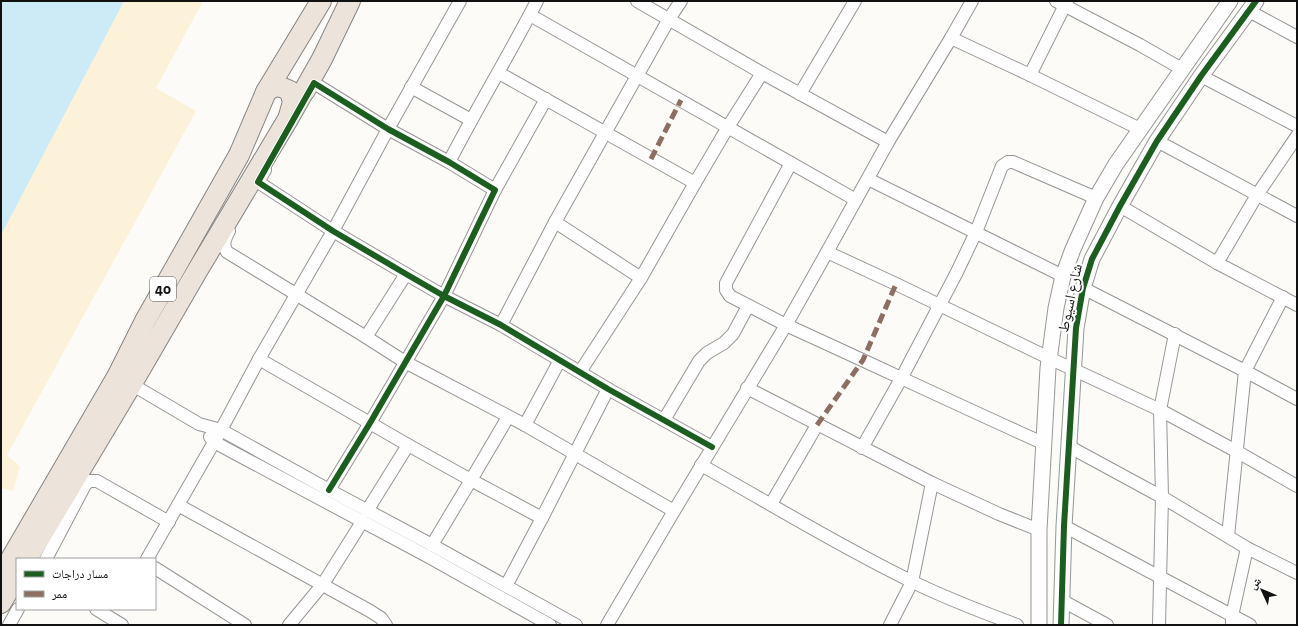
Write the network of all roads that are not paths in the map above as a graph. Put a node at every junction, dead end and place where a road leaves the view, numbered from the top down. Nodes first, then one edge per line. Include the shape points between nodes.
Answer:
1 (321, 1) edge
2 (350, 1) edge
3 (361, 1) edge
4 (460, 1) edge
5 (537, 1) edge
6 (637, 1) edge
7 (681, 1) edge
8 (856, 1) edge
9 (972, 1) edge
10 (1230, 1) edge
11 (1062, 2) edge
12 (1252, 6) edge
13 (530, 15) junction
14 (670, 19) junction
15 (1214, 23) junction
16 (1231, 35) junction
17 (1297, 37) edge
18 (951, 38) junction
19 (294, 44) junction
20 (322, 59) junction
21 (1182, 69) junction
22 (499, 73) junction
23 (762, 73) junction
24 (1030, 75) junction
25 (638, 76) junction
26 (1201, 76) junction
27 (314, 84) junction
28 (411, 87) junction
29 (266, 92) junction
30 (800, 94) junction
31 (546, 100) junction
32 (288, 119) junction
33 (471, 120) junction
34 (1297, 126) edge
35 (728, 127) junction
36 (388, 129) junction
37 (1140, 129) junction
38 (605, 133) junction
39 (1297, 136) edge
40 (1157, 141) junction
41 (888, 142) junction
42 (449, 162) junction
43 (791, 163) junction
44 (868, 179) junction
45 (258, 182) junction
46 (695, 183) junction
47 (495, 190) junction
48 (1257, 195) junction
49 (1096, 198) junction
50 (856, 200) junction
51 (1120, 206) junction
52 (1297, 216) edge
53 (555, 222) junction
54 (333, 230) junction
55 (976, 232) junction
56 (1073, 249) junction
57 (827, 252) junction
58 (1092, 259) junction
59 (1217, 263) junction
60 (406, 274) junction
61 (1064, 276) junction
62 (641, 278) junction
63 (1083, 288) junction
64 (296, 294) junction
65 (444, 296) junction
66 (1283, 297) junction
67 (940, 305) junction
68 (1297, 305) edge
69 (748, 306) junction
70 (501, 325) junction
71 (786, 325) junction
72 (1175, 334) junction
73 (366, 337) junction
74 (1049, 358) junction
75 (259, 359) junction
76 (560, 360) junction
77 (405, 362) junction
78 (1072, 369) junction
79 (1246, 370) junction
80 (580, 372) junction
81 (902, 377) junction
82 (124, 380) junction
83 (747, 388) junction
84 (608, 389) junction
85 (1297, 399) edge
86 (1160, 410) junction
87 (508, 416) junction
88 (664, 420) junction
89 (370, 423) junction
90 (199, 424) junction
91 (525, 425) junction
92 (818, 425) junction
93 (221, 430) junction
94 (214, 442) junction
95 (1045, 444) junction
96 (408, 445) junction
97 (1068, 446) junction
98 (712, 447) junction
99 (862, 448) junction
100 (1236, 451) junction
101 (575, 454) junction
102 (701, 465) junction
103 (471, 480) junction
104 (932, 484) junction
105 (1297, 486) edge
106 (329, 490) junction
107 (1162, 497) junction
108 (771, 504) junction
109 (178, 505) junction
110 (367, 511) junction
111 (674, 511) junction
112 (542, 518) junction
113 (169, 522) junction
114 (362, 522) junction
115 (1064, 526) junction
116 (1039, 530) junction
117 (1228, 536) junction
118 (432, 545) junction
119 (1247, 548) junction
120 (28, 558) edge
121 (47, 558) edge
122 (148, 558) edge
123 (156, 569) edge
124 (1297, 573) edge
125 (1, 576) edge
126 (1160, 576) junction
127 (16, 578) edge
128 (912, 582) junction
129 (323, 584) junction
130 (506, 586) junction
131 (1062, 600) junction
132 (1, 603) edge
133 (17, 610) edge
134 (98, 610) edge
135 (111, 617) edge
136 (1232, 621) edge
137 (9, 625) edge
138 (122, 625) edge
139 (245, 625) edge
140 (289, 625) edge
141 (386, 625) edge
142 (550, 625) edge
143 (576, 625) edge
144 (608, 625) edge
145 (890, 625) edge
146 (1017, 625) edge
147 (1039, 625) edge
148 (1061, 625) edge
149 (1107, 625) edge
150 (1158, 625) edge
151 (1250, 625) edge

1 - 19 highway, 40
2 - 20 highway, 40
3 - 27 street
4 - 28 street
5 - 13 street
6 - 14 street
7 - 14 street
8 - 30 street
9 - 18 street
10 - 15 street, شارع اسيوط
11 - 21 street
11 - 24 street
12 - 16 street, شارع اسيوط
12 - 17 street
13 - 22 street
13 - 25 street
14 - 23 street
14 - 25 street
15 - 16 street
15 - 21 street, شارع اسيوط
16 - 26 street, شارع اسيوط
18 - 24 street
18 - 41 street
19 - 20 highway via 291,60 294,65 310,66
19 - 29 highway, 40
20 - 32 highway, 40
21 - 37 street, شارع اسيوط
22 - 31 street
22 - 33 street
23 - 30 street
23 - 35 street
24 - 37 street
25 - 35 street
25 - 38 street
26 - 34 street
26 - 40 street, شارع اسيوط
27 - 36 street
27 - 45 street
28 - 33 street
28 - 36 street
29 - 32 highway via 272,87 280,86 290,91 293,102
29 - 82 highway, 40 via 239,156 145,321
30 - 41 street
31 - 38 street
31 - 47 street
32 - 82 highway, 40 via 196,273
33 - 42 street
35 - 43 street
35 - 46 street
36 - 42 street
36 - 54 street
37 - 49 street, شارع اسيوط
38 - 46 street
38 - 53 street
39 - 48 street
40 - 48 street
40 - 51 street, شارع اسيوط
41 - 44 street
42 - 47 street
43 - 50 street
43 - 69 street via 726,283 726,290 730,296
44 - 50 street
44 - 55 street
45 - 54 street
45 - 64 street via 225,239 225,249
46 - 62 street
47 - 65 street
48 - 52 street
48 - 59 street
49 - 55 street via 1008,162 1000,168
49 - 56 street, شارع اسيوط
50 - 57 street
51 - 58 street, شارع اسيوط
51 - 59 street
53 - 62 street
53 - 70 street
54 - 60 street
54 - 64 street
55 - 61 street
55 - 67 street
56 - 58 street
56 - 61 street, شارع اسيوط
57 - 67 street
57 - 71 street
58 - 63 street, شارع اسيوط
59 - 66 street
60 - 65 street
60 - 73 street
61 - 74 street, شارع اسيوط via 1056,308
62 - 80 street
63 - 72 street
63 - 78 street, شارع اسيوط
64 - 73 street
64 - 75 street
65 - 70 street
65 - 77 street
66 - 68 street
66 - 79 street
67 - 74 street
67 - 81 street
69 - 71 street
69 - 88 street via 733,334 699,360
70 - 76 street
71 - 81 street
71 - 83 street
72 - 79 street
72 - 86 street
73 - 77 street
74 - 78 street
74 - 95 street, شارع اسيوط
75 - 89 street
75 - 93 street
76 - 80 street
76 - 91 street
77 - 87 street
77 - 89 street
78 - 86 street
78 - 97 street, شارع اسيوط
79 - 85 street
79 - 100 street
80 - 84 street
81 - 95 street
81 - 99 street
82 - 90 street
82 - 120 highway, 40
82 - 125 highway, 40
83 - 92 street
83 - 98 street
84 - 88 street
84 - 101 street
86 - 100 street
86 - 107 street
87 - 91 street
87 - 103 street
88 - 98 street
89 - 96 street
89 - 106 street
90 - 93 street
90 - 94 street
91 - 101 street
92 - 99 street
92 - 108 street
93 - 94 street
93 - 106 street
94 - 109 street
94 - 114 street
95 - 116 street, شارع اسيوط
96 - 103 street
96 - 110 street
97 - 107 street
97 - 115 street, شارع اسيوط
98 - 102 street
99 - 104 street
100 - 105 street
100 - 117 street
101 - 111 street
101 - 112 street
102 - 108 street
102 - 111 street
103 - 112 street
103 - 118 street
104 - 116 street
104 - 128 street
106 - 110 street
107 - 117 street
107 - 126 street
108 - 128 street via 858,555
109 - 113 street
109 - 129 street
110 - 118 street
111 - 144 street
112 - 130 street
113 - 121 street via 97,481 89,481
113 - 122 street
114 - 129 street
114 - 142 street
115 - 126 street
115 - 131 street, شارع اسيوط
116 - 147 street, شارع اسيوط
117 - 119 street
118 - 130 street
119 - 124 street
119 - 136 street
123 - 139 street
126 - 136 street
126 - 150 street
127 - 132 highway
128 - 145 street
128 - 146 street
129 - 140 street
129 - 141 street via 381,618
130 - 143 street
131 - 148 street, شارع اسيوط
131 - 149 street
133 - 137 street
134 - 135 street
135 - 138 street
136 - 151 street

